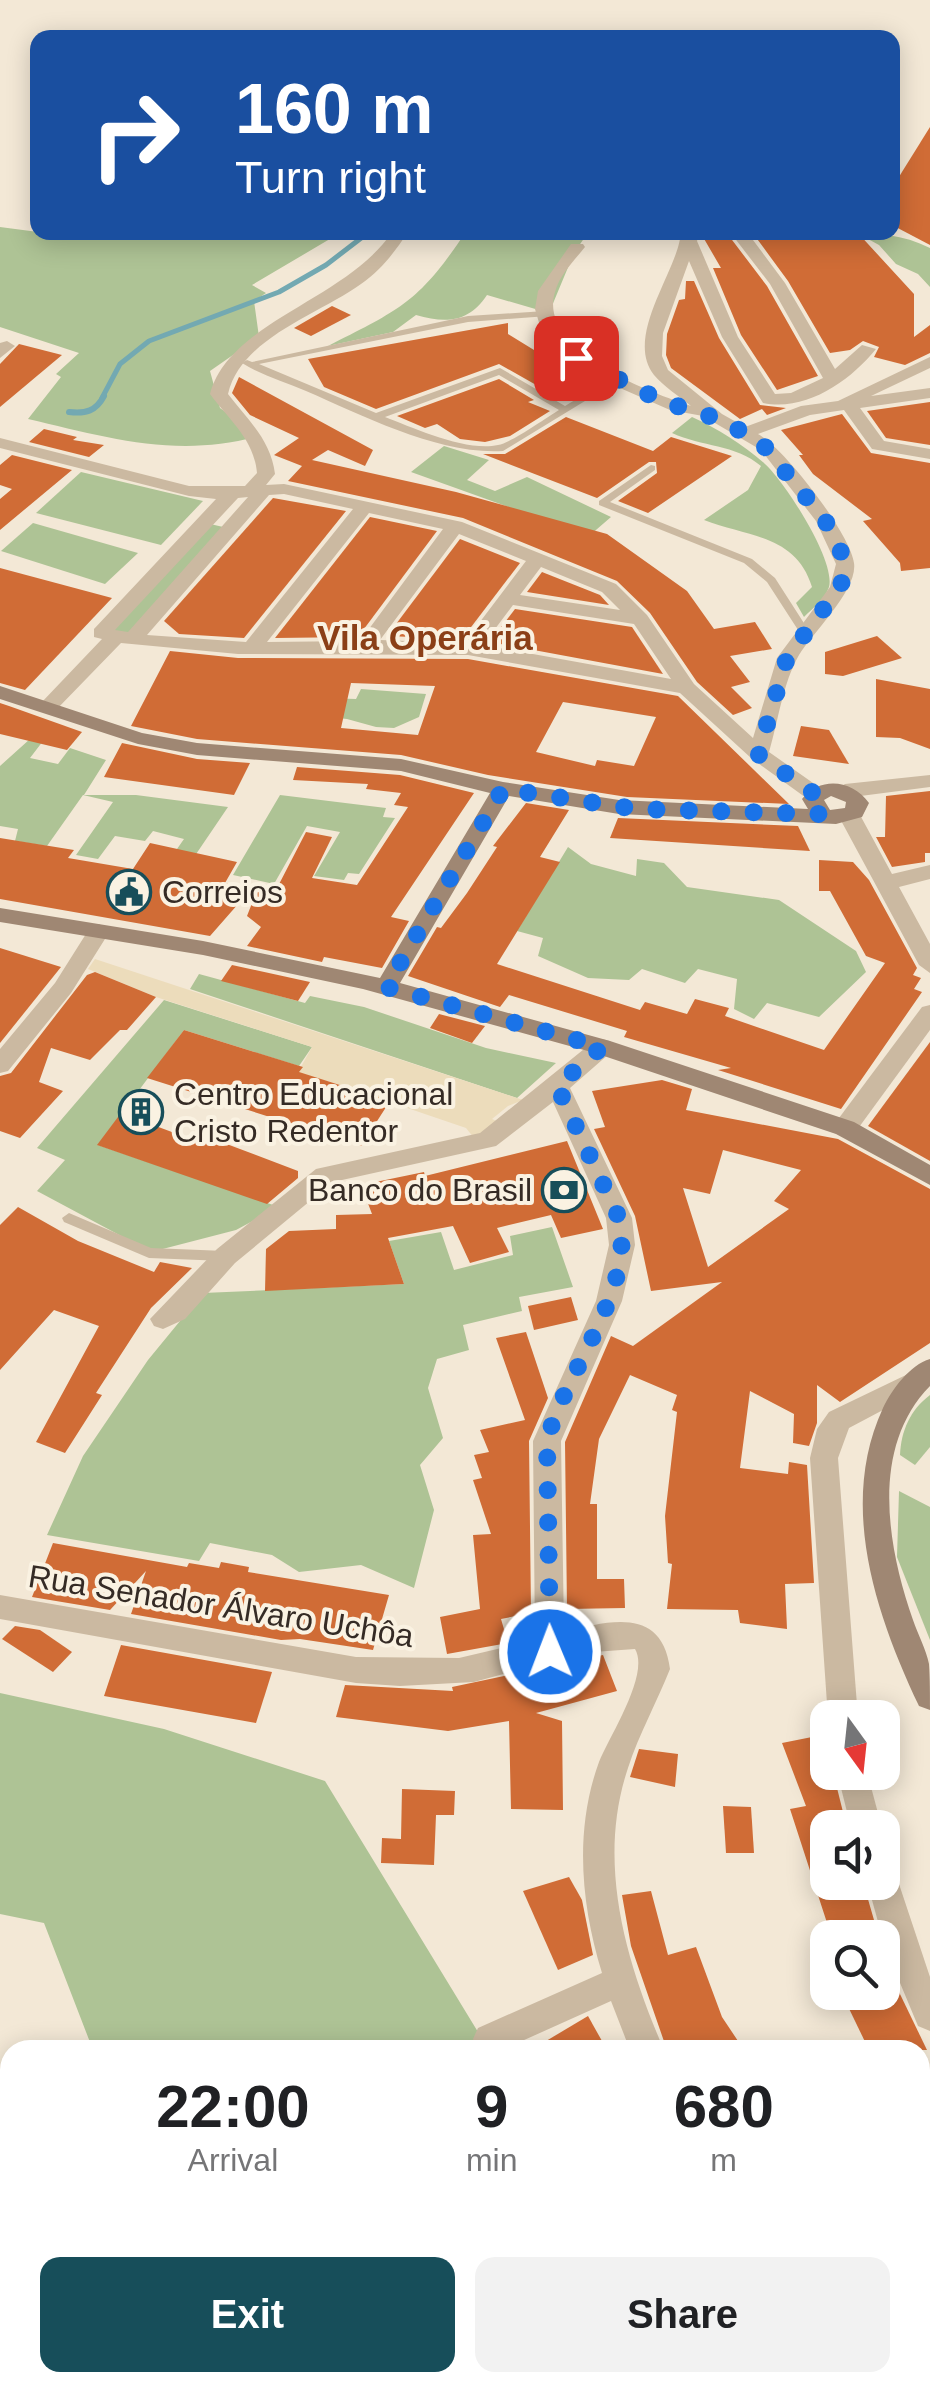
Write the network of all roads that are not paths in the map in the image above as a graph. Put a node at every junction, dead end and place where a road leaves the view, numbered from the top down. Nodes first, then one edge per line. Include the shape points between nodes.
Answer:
1 (395, 240) edge
2 (689, 240) edge
3 (692, 240) edge
4 (744, 240) edge
5 (577, 247) dead end
6 (545, 314) junction
7 (868, 349) dead end
8 (930, 362) edge
9 (239, 363) junction
10 (831, 377) junction
11 (616, 379) junction
12 (930, 393) edge
13 (850, 405) junction
14 (564, 409) junction
15 (378, 416) junction
16 (716, 418) junction
17 (747, 432) junction
18 (0, 443) edge
19 (930, 454) edge
20 (650, 468) dead end
21 (249, 491) junction
22 (365, 506) junction
23 (455, 526) junction
24 (537, 560) junction
25 (505, 598) junction
26 (640, 618) junction
27 (804, 631) junction
28 (116, 636) junction
29 (253, 646) junction
30 (365, 647) junction
31 (470, 649) junction
32 (687, 688) junction
33 (0, 692) edge
34 (48, 707) junction
35 (758, 754) junction
36 (930, 781) edge
37 (503, 789) junction
38 (845, 791) junction
39 (819, 804) junction
40 (849, 816) junction
41 (930, 872) edge
42 (884, 882) junction
43 (0, 915) edge
44 (100, 931) junction
45 (930, 964) edge
46 (386, 987) junction
47 (930, 1013) edge
48 (602, 1047) junction
49 (0, 1066) edge
50 (557, 1086) junction
51 (845, 1128) junction
52 (930, 1176) edge
53 (69, 1218) dead end
54 (226, 1256) junction
55 (163, 1319) dead end
56 (919, 1377) edge
57 (0, 1607) edge
58 (550, 1652) junction
59 (930, 1697) edge
60 (841, 1700) edge
61 (888, 1900) edge
62 (617, 1982) junction
63 (930, 2015) edge
64 (490, 2040) dead end
65 (643, 2040) edge

1 - 9 street via 354,286 267,334
2 - 16 street via 655,332 654,356 666,380
3 - 10 street via 730,336 764,396 785,402
4 - 10 street via 777,282
5 - 6 street via 550,282
6 - 9 lane via 468,319
6 - 11 street via 560,348
7 - 10 street
8 - 13 street via 848,398
9 - 15 lane
9 - 21 street via 222,377 220,394 255,437 266,464 266,474
11 - 14 lane
11 - 16 street
12 - 13 street
13 - 17 street via 798,412
13 - 19 street via 878,446
14 - 15 lane via 491,452
14 - 15 lane via 500,371
16 - 17 street
17 - 27 street via 788,471 843,556 840,587
18 - 21 street via 176,488
20 - 27 lane via 603,503 748,562 771,580
21 - 22 street via 284,490
21 - 28 street
21 - 28 street
22 - 23 street
22 - 29 street
23 - 24 street
23 - 30 street
24 - 25 street
24 - 26 street via 609,588
25 - 26 street
25 - 31 street
26 - 32 street
27 - 35 street via 787,658
28 - 29 street
28 - 34 street
29 - 30 street
30 - 31 street
31 - 32 street
32 - 35 street
33 - 34 main road
34 - 37 main road via 170,745 401,764
35 - 39 street
36 - 38 street
37 - 39 main road via 636,809
37 - 46 main road
38 - 39 main road via 826,790
38 - 40 main road via 858,804
39 - 40 main road
40 - 42 street
41 - 42 street
42 - 45 street
43 - 44 main road
44 - 46 main road
44 - 49 street
46 - 48 main road
47 - 51 street
48 - 50 street
48 - 51 main road
50 - 54 street via 487,1140 332,1172
50 - 58 street via 624,1240 619,1275 554,1412 547,1441
51 - 52 main road
53 - 54 lane via 149,1253
54 - 55 street
56 - 59 main road via 884,1431 877,1504 894,1608
56 - 60 street via 831,1428 824,1458
57 - 58 street, Rua Senador Álvaro Uchôa via 356,1670 431,1674
58 - 62 street, Rua Senador Álvaro Uchôa via 623,1634 643,1636 653,1652 645,1701 609,1779 597,1858
61 - 63 street
62 - 64 street
62 - 65 street

